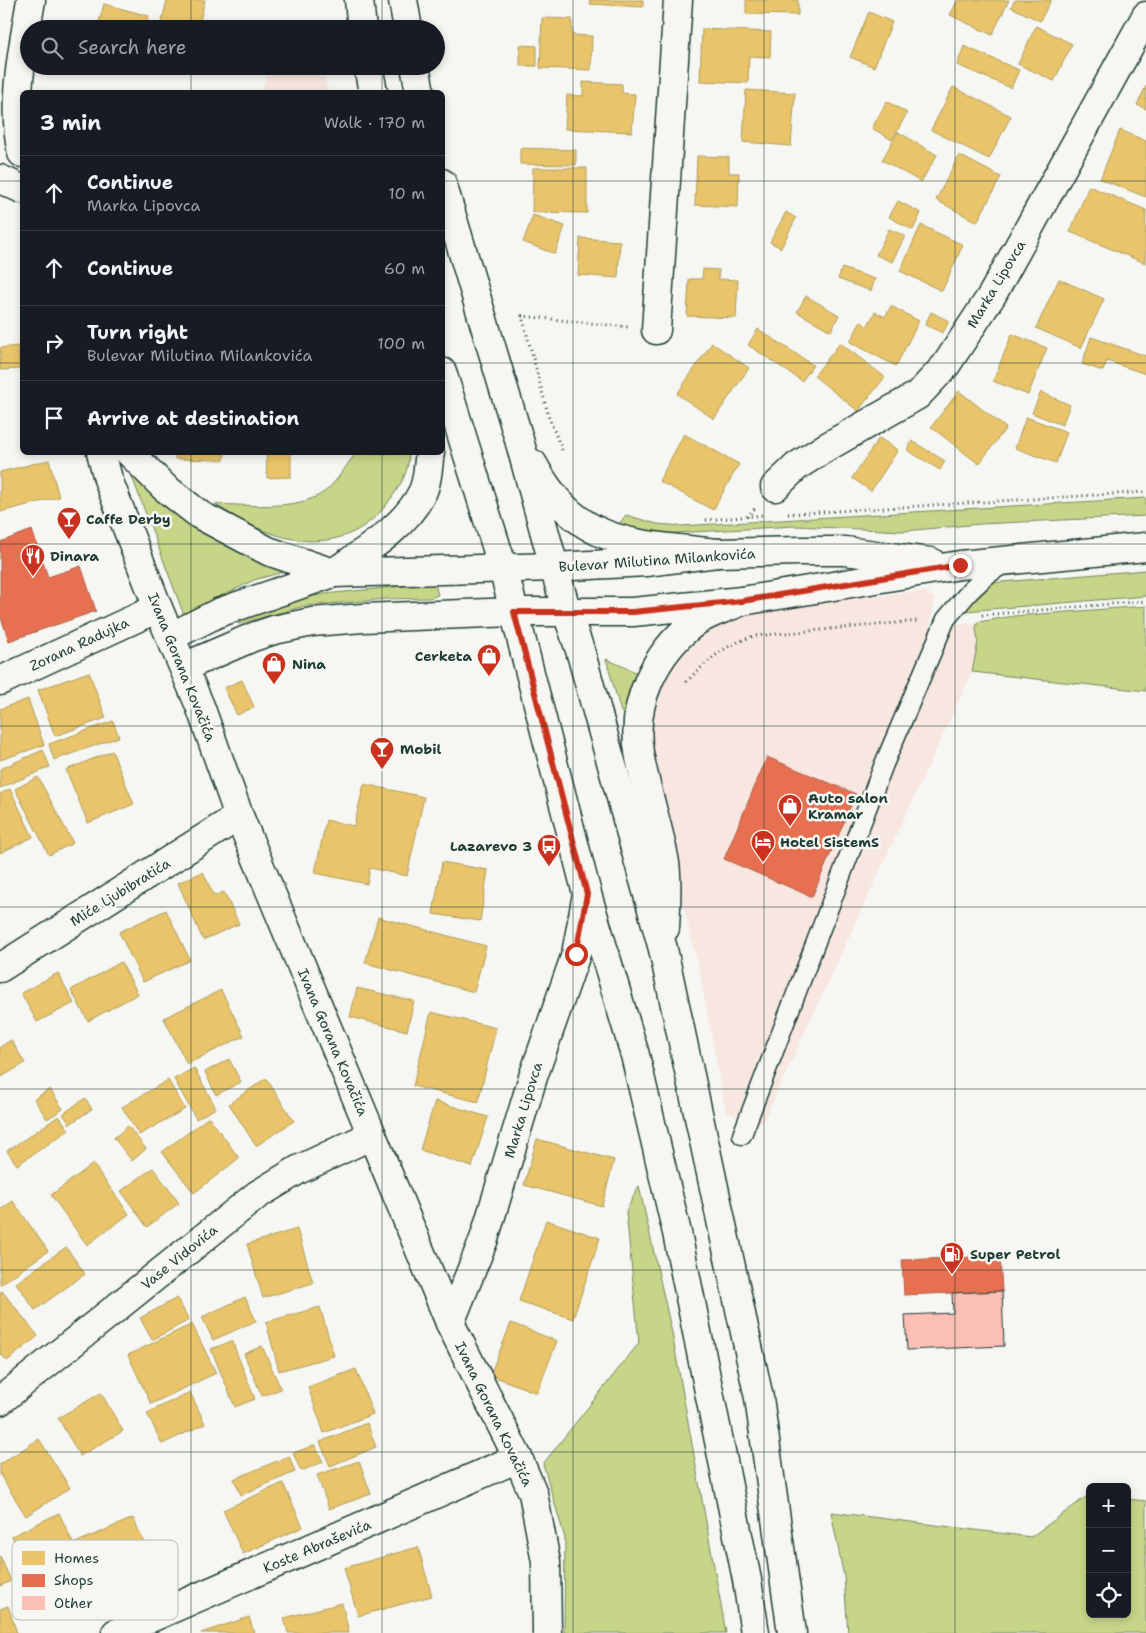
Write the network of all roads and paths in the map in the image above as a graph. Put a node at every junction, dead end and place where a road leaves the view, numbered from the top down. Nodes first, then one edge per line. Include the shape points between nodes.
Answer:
1 (31, 0) edge
2 (359, 0) edge
3 (403, 0) edge
4 (678, 0) edge
5 (1146, 16) edge
6 (28, 20) edge
7 (361, 20) edge
8 (406, 20) edge
9 (21, 75) edge
10 (369, 75) edge
11 (417, 75) edge
12 (372, 90) edge
13 (420, 90) edge
14 (20, 136) edge
15 (0, 179) edge
16 (20, 188) edge
17 (445, 193) edge
18 (522, 316) dead end
19 (656, 330) joint
20 (445, 382) edge
21 (518, 436) junction
22 (102, 455) edge
23 (132, 455) edge
24 (430, 455) edge
25 (775, 487) dead end
26 (1146, 547) edge
27 (717, 553) junction
28 (1007, 562) junction
29 (960, 565) junction
30 (503, 568) junction
31 (554, 568) junction
32 (332, 573) junction
33 (742, 601) junction
34 (1146, 601) edge
35 (158, 608) junction
36 (514, 612) junction
37 (567, 613) junction
38 (946, 619) junction
39 (170, 637) junction
40 (184, 667) junction
41 (0, 681) edge
42 (686, 682) dead end
43 (239, 816) junction
44 (587, 894) junction
45 (663, 949) junction
46 (0, 968) edge
47 (372, 1135) junction
48 (742, 1136) dead end
49 (450, 1323) junction
50 (0, 1401) edge
51 (518, 1458) junction
52 (178, 1606) edge
53 (146, 1620) edge
54 (116, 1633) edge
55 (547, 1633) edge
56 (755, 1633) edge
57 (792, 1633) edge

1 - 6 street
2 - 7 street
3 - 8 street
4 - 19 street
5 - 25 street, Marka Lipovca via 992,295 946,365 918,395 797,466
9 - 14 street
10 - 12 street
11 - 13 street
15 - 16 street
17 - 21 street
18 - 19 path
20 - 30 street
21 - 27 street via 542,481 593,531 618,541
21 - 31 street
22 - 35 street, Ivana Gorana Kovačića
23 - 32 street via 164,487 200,514 268,550
24 - 32 street via 424,489 412,509 369,548
26 - 28 street, Bulevar Milutina Milankovića
27 - 29 street, Bulevar Milutina Milankovića via 845,550
27 - 31 street, Bulevar Milutina Milankovića
28 - 29 street, Bulevar Milutina Milankovića
28 - 38 lane via 987,575
29 - 33 street, Bulevar Milutina Milankovića
30 - 31 street, Bulevar Milutina Milankovića
30 - 32 street, Bulevar Milutina Milankovića
30 - 36 street
31 - 37 street
32 - 39 street via 218,613
33 - 37 street, Bulevar Milutina Milankovića via 633,612
33 - 45 street via 696,622 672,642 654,668 640,708 638,751 667,885
34 - 38 path
35 - 39 street, Ivana Gorana Kovačića
35 - 41 street, Zorana Radujka
36 - 37 street, Bulevar Milutina Milankovića
36 - 40 street, Bulevar Milutina Milankovića via 312,622 253,637
36 - 44 street
37 - 45 street
38 - 42 path via 754,636 732,642
38 - 48 lane via 880,773
39 - 40 street, Ivana Gorana Kovačića
40 - 43 street, Ivana Gorana Kovačića
43 - 46 street, Miće Ljubibratića
43 - 47 street, Ivana Gorana Kovačića
44 - 49 street, Marka Lipovca via 576,954 532,1078 484,1239
44 - 56 street via 635,1055 677,1232
45 - 57 street via 759,1398
47 - 49 street, Ivana Gorana Kovačića
47 - 50 street, Vase Vidovića via 298,1170 257,1195
49 - 51 street, Ivana Gorana Kovačića
51 - 52 street, Koste Abraševića
51 - 55 street, Ivana Gorana Kovačića via 533,1493 541,1529 546,1562
53 - 54 street, Koste Abraševića

